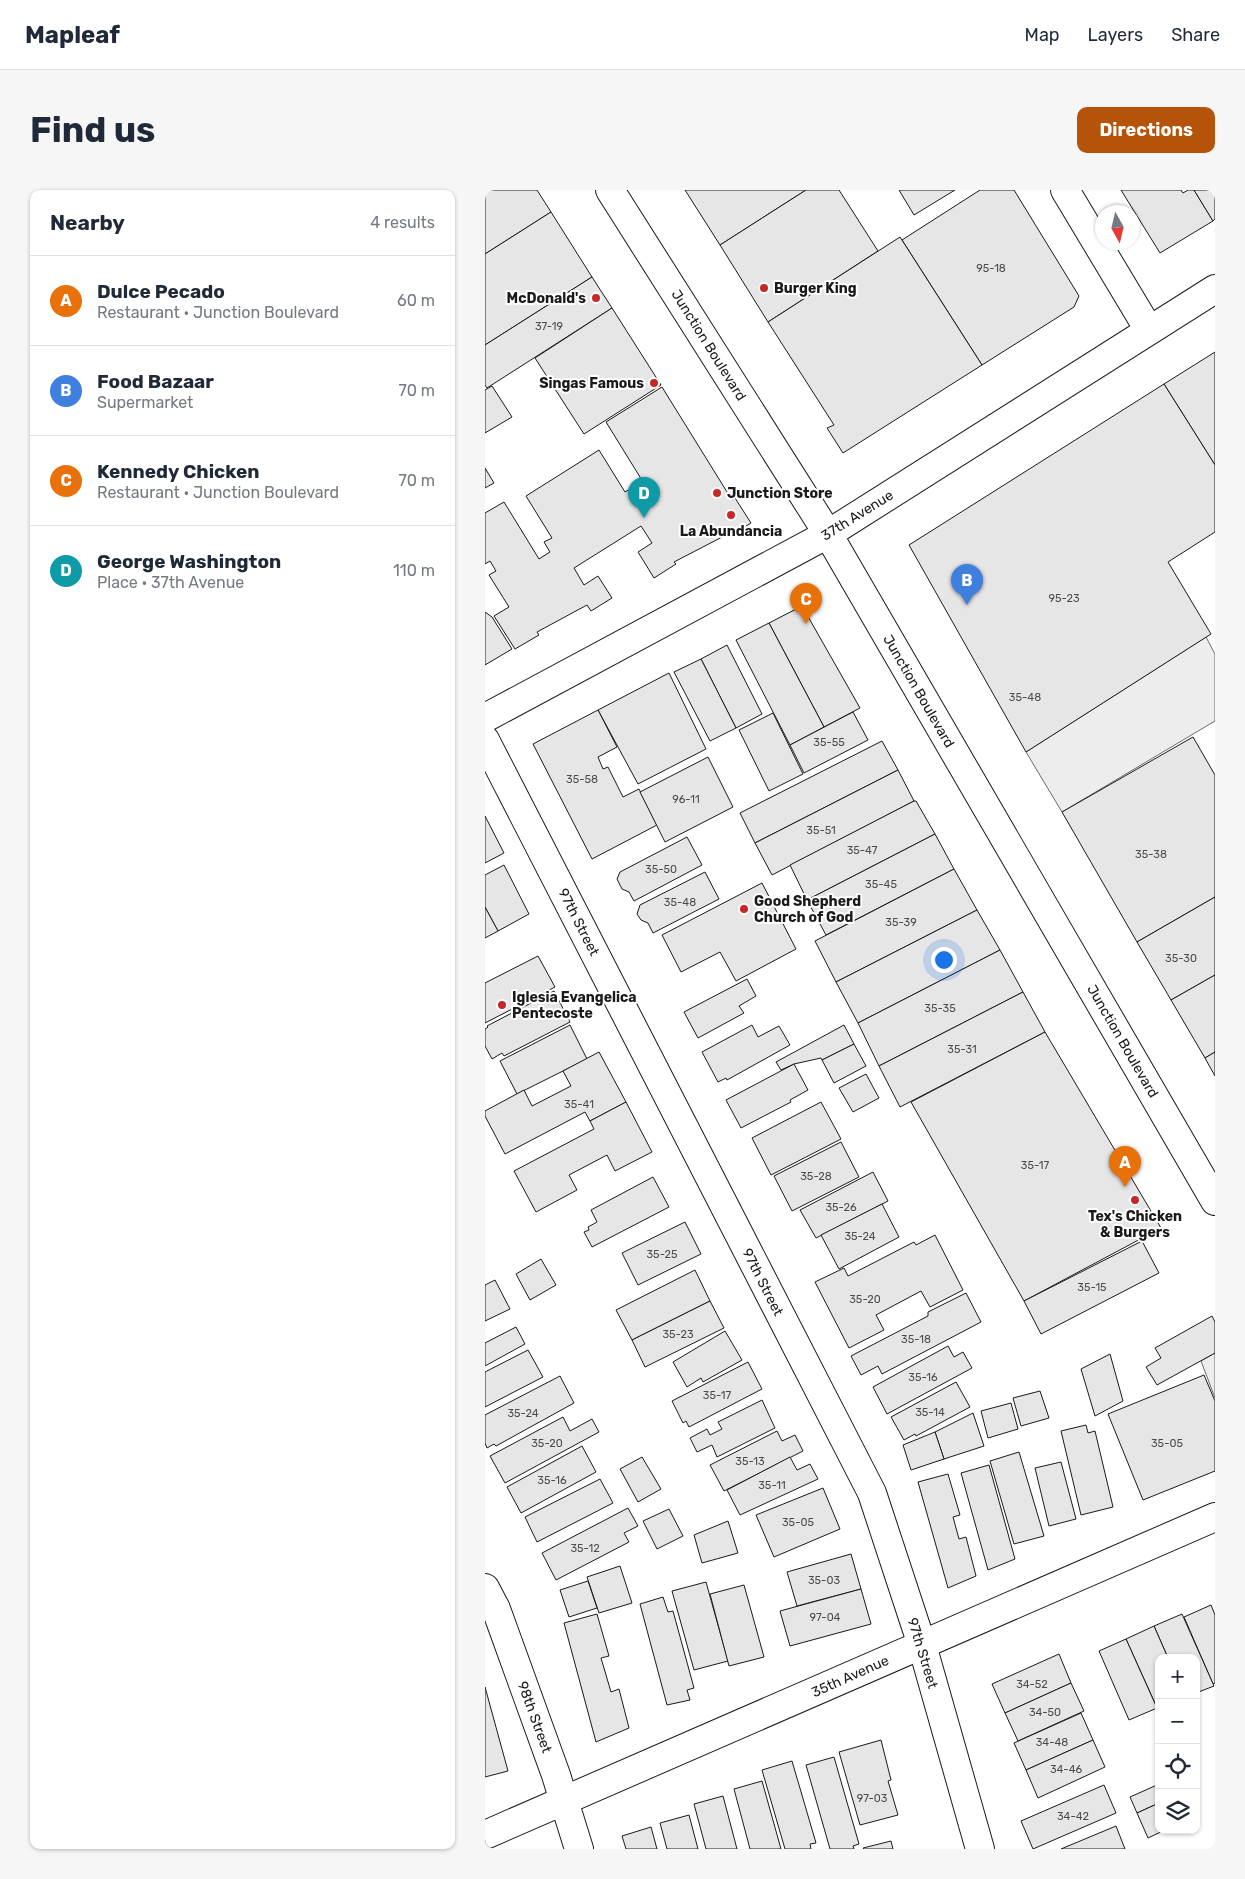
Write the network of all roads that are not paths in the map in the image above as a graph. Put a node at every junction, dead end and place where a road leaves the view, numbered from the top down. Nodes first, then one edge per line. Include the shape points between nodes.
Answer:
1 (610, 190) edge
2 (1065, 190) edge
3 (1215, 289) edge
4 (1149, 330) junction
5 (828, 534) junction
6 (485, 718) edge
7 (485, 740) edge
8 (1215, 1201) edge
9 (1215, 1517) edge
10 (485, 1588) edge
11 (922, 1644) junction
12 (565, 1800) junction
13 (485, 1835) edge
14 (579, 1849) edge
15 (980, 1849) edge

1 - 5 street, Junction Boulevard
2 - 4 street
3 - 4 street, 37th Avenue
4 - 5 street, 37th Avenue
5 - 6 street, 37th Avenue
5 - 8 street, Junction Boulevard
7 - 11 street, 97th Street via 872,1493
9 - 11 street, 35th Avenue
10 - 12 street, 98th Street via 496,1610
11 - 12 street, 35th Avenue
11 - 15 street, 97th Street
12 - 13 street, 35th Avenue
12 - 14 street, 98th Street

